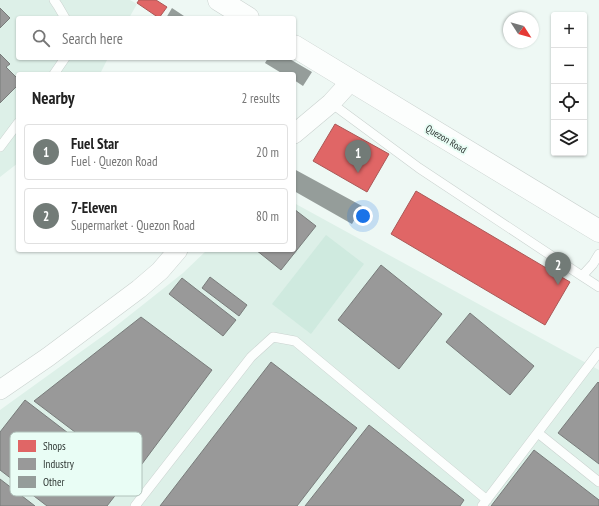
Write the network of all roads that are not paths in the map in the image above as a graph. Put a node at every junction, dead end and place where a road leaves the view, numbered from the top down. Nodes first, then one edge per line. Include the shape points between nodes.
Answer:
1 (54, 0) edge
2 (219, 0) edge
3 (64, 16) edge
4 (245, 16) edge
5 (296, 47) edge
6 (64, 60) edge
7 (55, 72) edge
8 (351, 81) junction
9 (331, 104) junction
10 (16, 126) edge
11 (296, 132) edge
12 (0, 147) edge
13 (599, 231) edge
14 (176, 252) edge
15 (599, 254) edge
16 (582, 276) junction
17 (599, 288) edge
18 (599, 352) edge
19 (0, 390) edge
20 (538, 433) junction
21 (599, 482) edge
22 (485, 503) edge
23 (135, 506) edge

1 - 3 lane
2 - 4 main road
5 - 8 main road, Quezon Road
6 - 7 lane
8 - 9 street
8 - 13 main road, Quezon Road
9 - 11 street
9 - 16 lane via 419,168
10 - 12 lane
14 - 19 street via 160,271 139,289
15 - 16 lane
16 - 17 lane
18 - 20 lane
20 - 21 lane
20 - 22 lane
22 - 23 lane via 295,341 273,337 251,357

